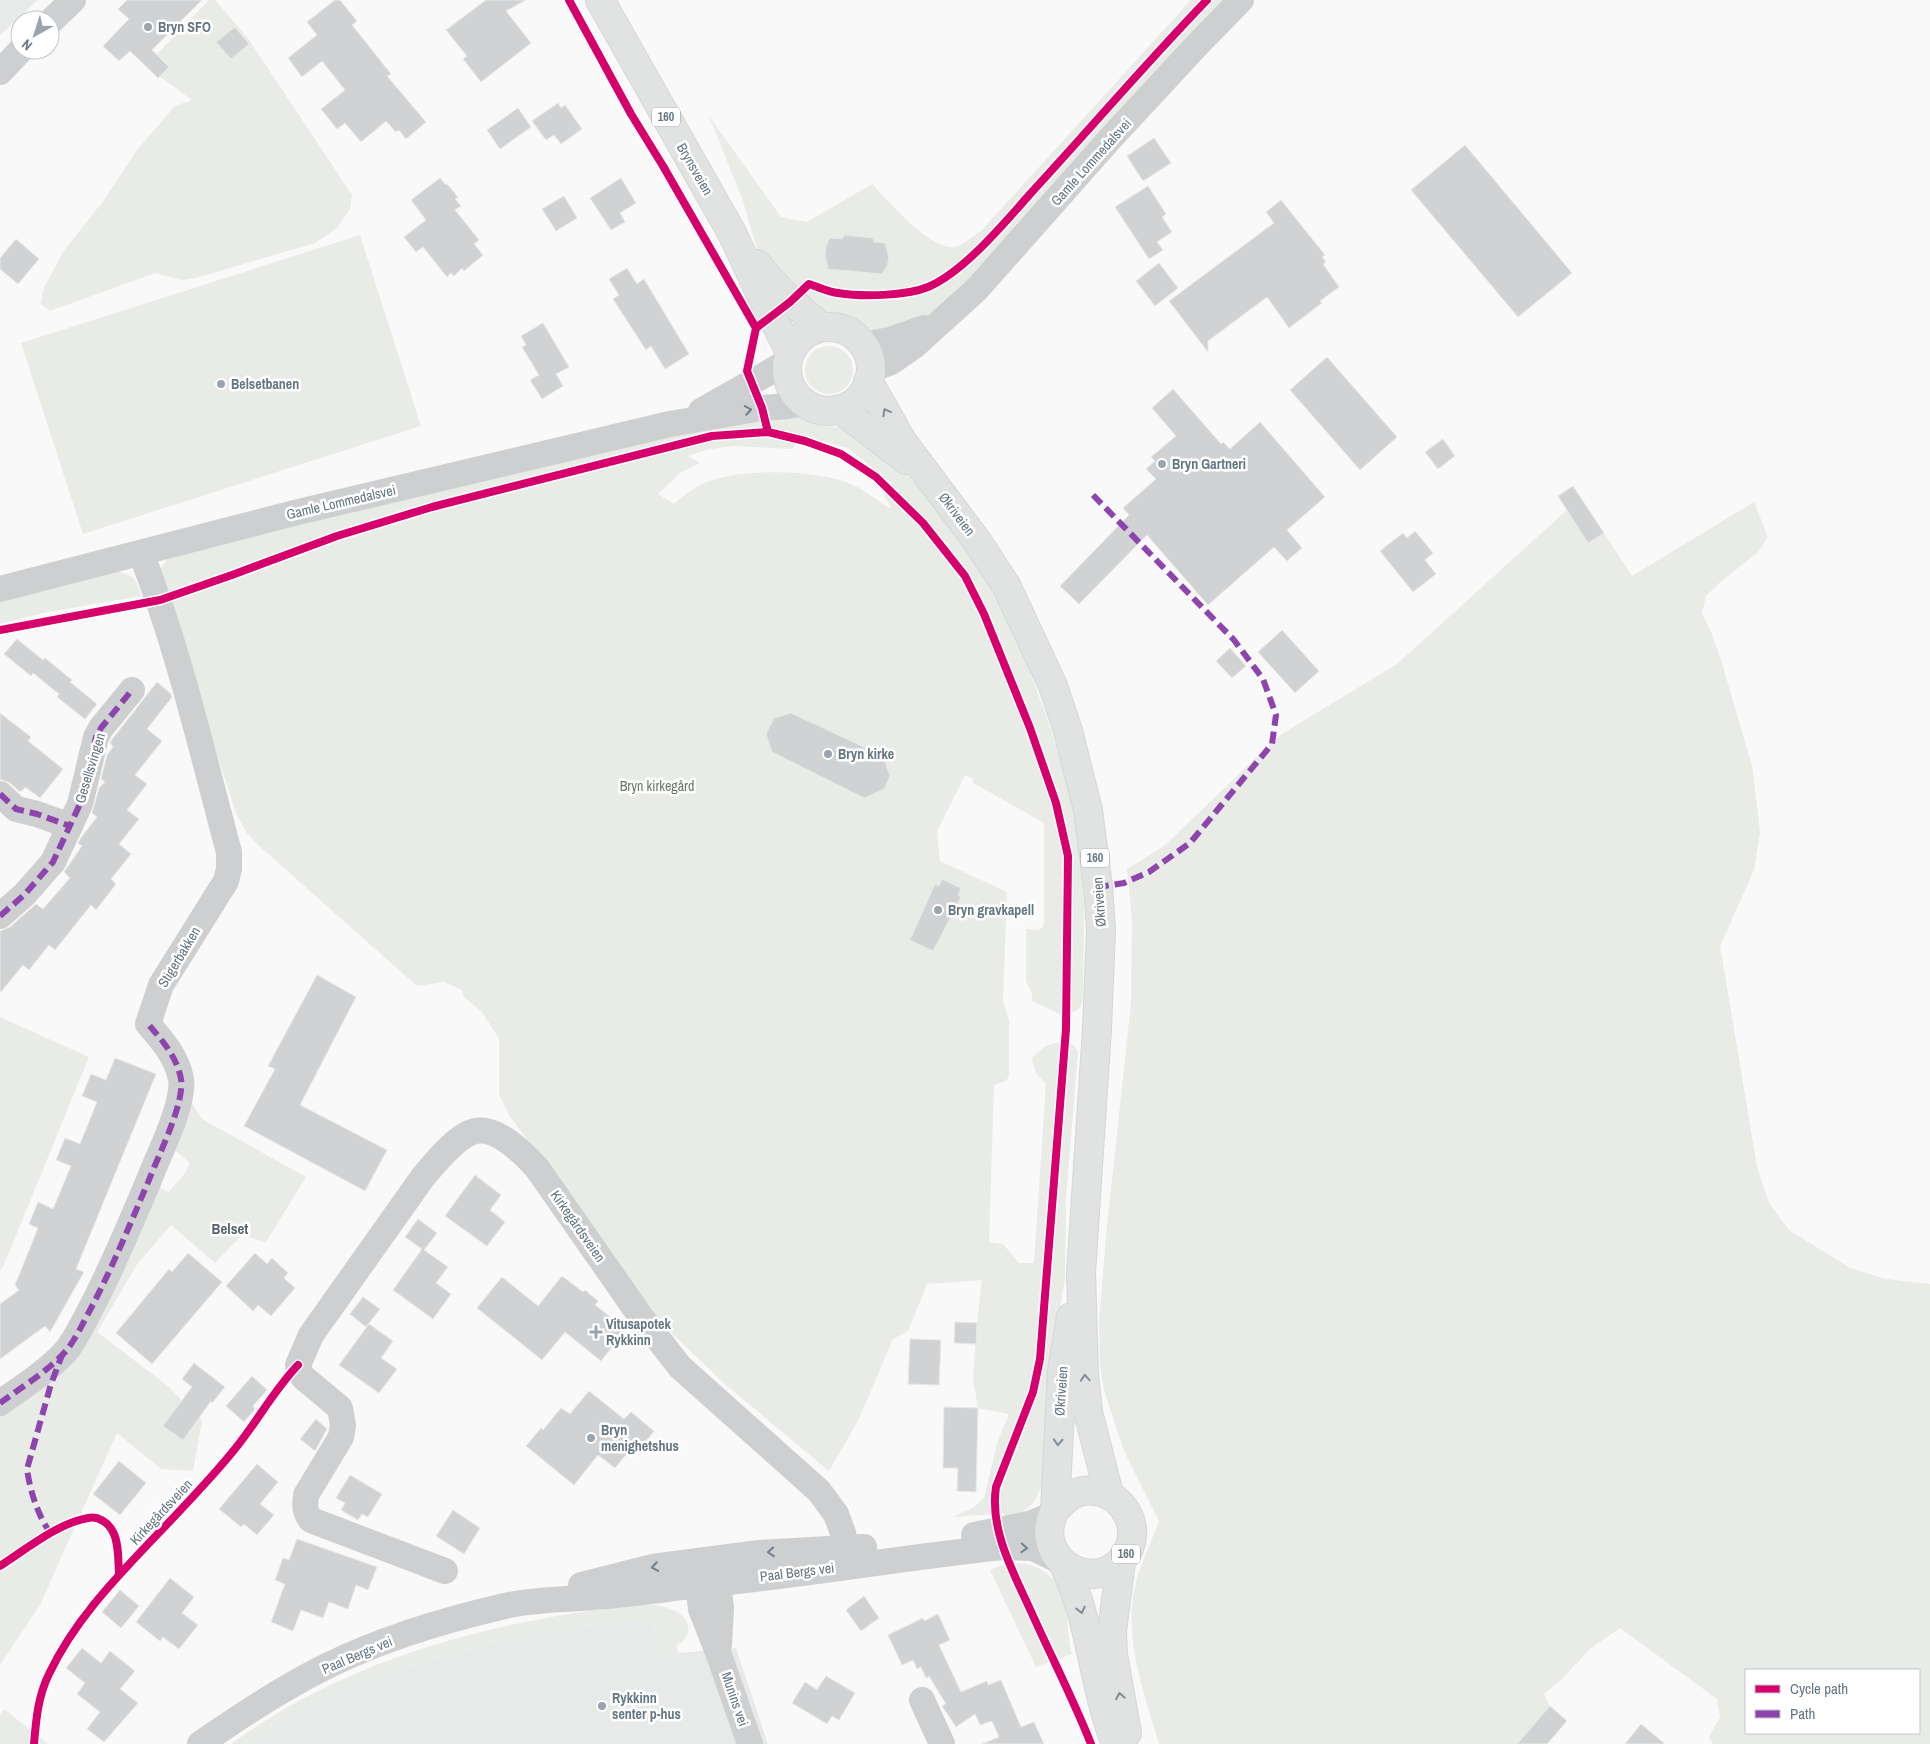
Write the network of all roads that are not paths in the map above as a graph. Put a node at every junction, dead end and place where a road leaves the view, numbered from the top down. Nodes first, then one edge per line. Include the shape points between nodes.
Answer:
1 (73, 0) edge
2 (600, 0) edge
3 (1241, 0) edge
4 (60, 12) edge
5 (11, 60) edge
6 (0, 72) edge
7 (732, 233) junction
8 (822, 327) junction
9 (789, 357) junction
10 (867, 365) junction
11 (804, 403) junction
12 (840, 409) junction
13 (682, 421) junction
14 (933, 481) junction
15 (141, 553) junction
16 (0, 589) edge
17 (132, 690) dead end
18 (0, 794) edge
19 (70, 826) junction
20 (0, 916) edge
21 (1080, 1273) junction
22 (0, 1403) edge
23 (1109, 1494) junction
24 (1054, 1513) junction
25 (848, 1557) junction
26 (1121, 1561) junction
27 (1062, 1563) junction
28 (444, 1571) dead end
29 (706, 1576) junction
30 (922, 1700) dead end
31 (200, 1744) edge
32 (750, 1744) edge
33 (942, 1744) edge
34 (1116, 1744) edge
35 (1128, 1744) edge

1 - 4 street
2 - 7 main road, Brynsveien / 160
3 - 10 street, Gamle Lommedalsvei via 1135,112 977,289 914,346 891,362
5 - 6 street
7 - 8 main road, Brynsveien / 160 via 790,302
7 - 9 main road, Brynsveien / 160
8 - 9 main road via 801,337
8 - 10 main road, 160 via 838,328 856,337
9 - 11 main road, 160 via 787,373 790,384
9 - 13 street, Gamle Lommedalsvei via 753,383
10 - 12 main road via 864,390 856,400
14 -> 10 main road, Økriveien / 160 via 902,441
11 - 12 main road via 824,410
13 -> 11 street, Gamle Lommedalsvei
12 - 14 main road, Økriveien / 160
13 - 15 street, Gamle Lommedalsvei via 298,512
14 - 21 main road, Økriveien / 160 via 1007,587 1032,638 1068,732 1088,810 1101,929
15 - 16 street, Gamle Lommedalsvei
15 - 22 street, Stigerbakken via 160,600 174,650 229,852 229,869 226,881 161,985 148,1024 171,1054 181,1086 165,1141 123,1241 100,1292 66,1350 54,1363
17 - 19 street, Gesellsvingen via 96,737 84,790
18 - 19 street via 16,809
19 - 20 street, Gesellsvingen via 53,862
23 -> 21 main road, Økriveien / 160 via 1088,1412
21 -> 24 main road, Økriveien / 160 via 1062,1371
23 - 24 main road via 1094,1490 1079,1492 1065,1499
23 - 26 main road, 160 via 1126,1509 1132,1530 1132,1542
24 - 25 street, Paal Bergs vei via 1029,1524 964,1537 879,1547
24 - 27 main road, 160 via 1049,1527 1050,1539 1053,1551
25 -> 27 street, Paal Bergs vei via 1004,1547 1033,1548
25 - 28 street, Kirkegårdsveien via 836,1514 819,1491 680,1367 537,1168 509,1141 475,1131 454,1144 423,1177 311,1335 298,1365 304,1378 340,1408 343,1425 341,1437 306,1495 306,1514 311,1520
25 - 29 street, Paal Bergs vei via 759,1553
26 - 27 main road, 160 via 1108,1570 1093,1574 1078,1572
35 -> 26 main road, 160 via 1112,1631
27 -> 34 main road, 160 via 1076,1591 1106,1720
29 - 31 street, Paal Bergs vei via 652,1567 506,1605 384,1642 326,1666 247,1711
29 - 32 street, Munins vei via 700,1609
30 - 33 street

